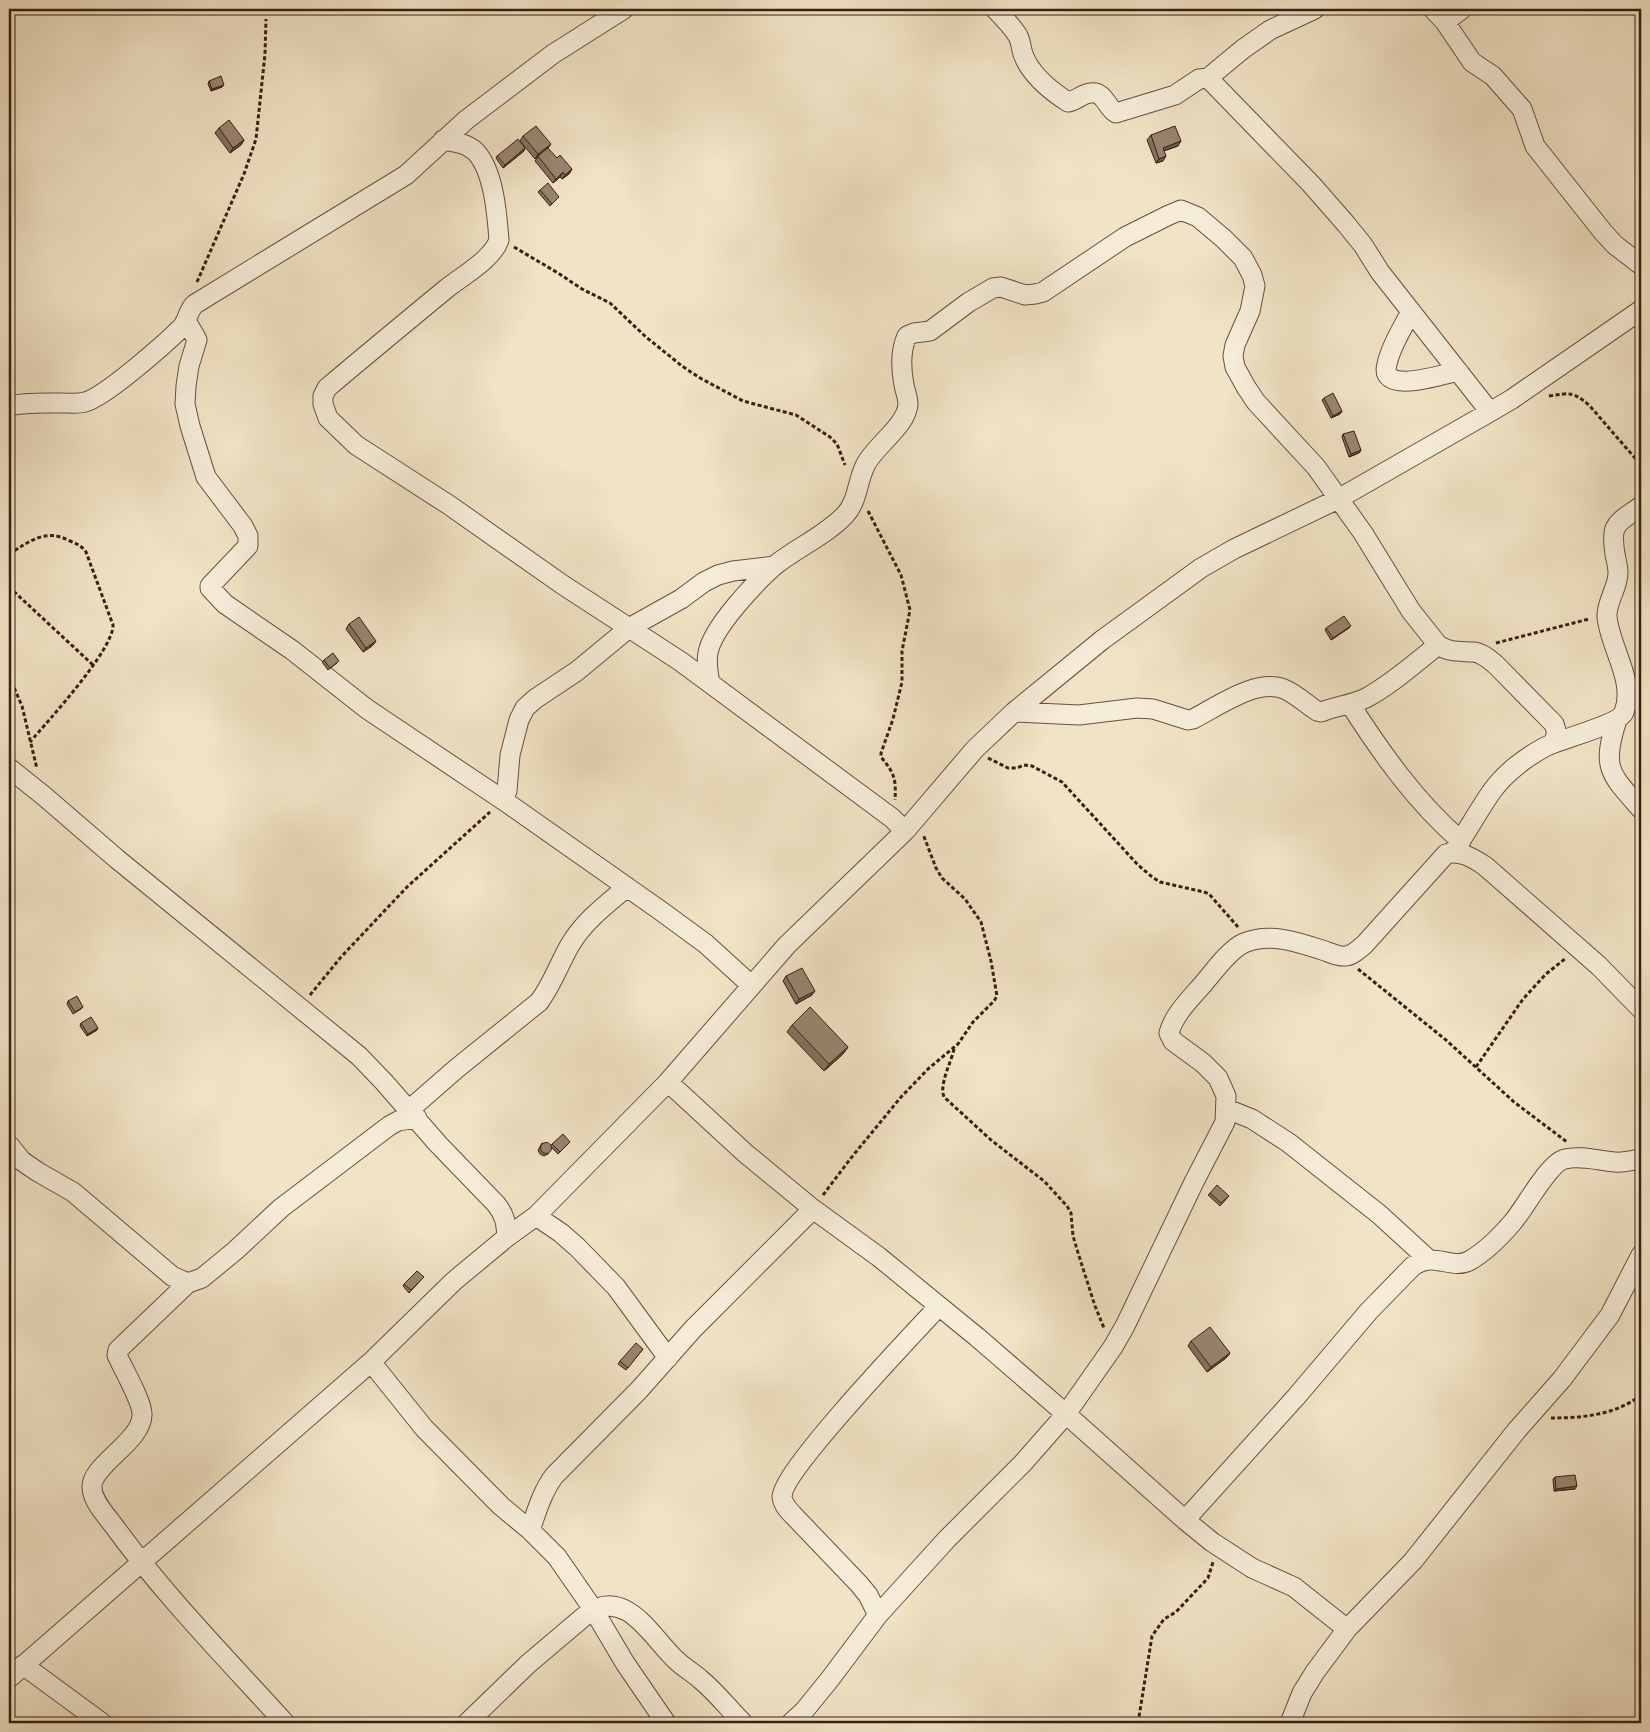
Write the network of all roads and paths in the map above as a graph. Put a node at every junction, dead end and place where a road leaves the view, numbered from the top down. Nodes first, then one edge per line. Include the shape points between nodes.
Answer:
1 (624, 9) edge
2 (995, 9) edge
3 (1315, 9) edge
4 (1462, 9) edge
5 (1439, 15) edge
6 (266, 19) dead end
7 (1208, 78) junction
8 (443, 140) junction
9 (499, 240) junction
10 (1641, 265) edge
11 (1641, 310) edge
12 (1412, 311) junction
13 (188, 315) junction
14 (1458, 370) junction
15 (1543, 397) dead end
16 (9, 406) edge
17 (1490, 412) junction
18 (1641, 466) edge
19 (857, 491) junction
20 (1338, 499) junction
21 (1641, 506) edge
22 (9, 554) edge
23 (774, 566) junction
24 (9, 587) edge
25 (1607, 616) junction
26 (629, 628) junction
27 (1438, 645) junction
28 (1474, 652) junction
29 (93, 665) junction
30 (9, 676) edge
31 (710, 683) junction
32 (1634, 688) edge
33 (1350, 704) junction
34 (1014, 712) junction
35 (1617, 720) junction
36 (30, 742) junction
37 (1553, 743) junction
38 (974, 748) junction
39 (9, 768) edge
40 (44, 796) junction
41 (503, 800) junction
42 (1641, 810) edge
43 (904, 822) junction
44 (1457, 847) junction
45 (627, 887) junction
46 (1254, 940) junction
47 (1578, 948) junction
48 (1343, 956) junction
49 (751, 985) junction
50 (299, 1009) junction
51 (1641, 1009) edge
52 (954, 1048) junction
53 (1476, 1067) junction
54 (668, 1082) junction
55 (1227, 1109) junction
56 (413, 1114) junction
57 (9, 1145) edge
58 (1589, 1158) junction
59 (1641, 1158) edge
60 (813, 1209) junction
61 (536, 1216) junction
62 (507, 1237) junction
63 (1641, 1255) edge
64 (1428, 1259) junction
65 (188, 1282) junction
66 (939, 1306) junction
67 (1113, 1347) junction
68 (668, 1358) junction
69 (371, 1362) junction
70 (1641, 1395) edge
71 (9, 1405) edge
72 (1066, 1414) junction
73 (1550, 1418) dead end
74 (9, 1431) edge
75 (1185, 1520) junction
76 (530, 1530) junction
77 (1212, 1542) junction
78 (140, 1562) junction
79 (593, 1609) junction
80 (878, 1615) junction
81 (1347, 1628) junction
82 (23, 1665) junction
83 (9, 1678) edge
84 (102, 1723) edge
85 (285, 1723) edge
86 (468, 1723) edge
87 (666, 1723) edge
88 (743, 1723) edge
89 (791, 1723) edge
90 (1138, 1723) edge
91 (1290, 1723) edge

1 - 8 street via 553,54
2 - 7 street via 1018,36 1030,67 1068,102 1093,92 1116,112 1175,95 1199,79
3 - 7 street via 1270,30
4 - 5 street
5 - 10 street via 1472,62 1493,76 1522,109 1535,146 1603,232
6 - 13 path via 256,139 193,291
7 - 12 street via 1311,184 1363,245
8 - 9 street via 468,146 482,162 493,188
8 - 13 street via 394,184 288,246
9 - 19 path via 610,303 646,337 700,378 744,401 796,415 830,437 840,449
9 - 26 street via 494,251 327,388 323,404 328,418 356,445
11 - 17 street
12 - 14 street
12 - 14 street via 1386,366 1390,378 1414,381
13 - 16 street via 118,381 87,402
13 - 41 street via 188,326 197,340 186,386 185,404 190,426 206,477 243,526 249,542 210,588 225,604 292,650 367,709
14 - 17 street
15 - 18 path via 1572,393 1580,397
17 - 20 street
19 - 20 street via 865,465 906,411 908,404 902,358 907,336 930,331 993,288 1025,294 1043,292 1125,237 1181,210 1198,217 1243,258 1255,286 1250,311 1232,356 1235,367 1256,402 1316,467
19 - 23 street via 846,514
19 - 43 path via 901,574 909,602 902,651 902,682 881,753 895,775 895,808
20 - 27 street via 1411,611
20 - 34 street via 1201,568 1102,640
21 - 25 street via 1621,521 1613,532 1618,572
22 - 29 path via 47,535 61,536 86,552 113,625 111,638
23 - 26 street via 718,575
23 - 31 street via 730,612 710,642 707,654
24 - 29 path
25 - 28 path via 1510,639
25 - 32 street via 1613,643
26 - 31 street
26 - 41 street via 525,708 514,738
27 - 28 street via 1457,652
27 - 33 street via 1382,688
28 - 37 street via 1495,664 1554,724 1557,730
29 - 36 path
30 - 36 path via 22,706
31 - 43 street
32 - 35 street
33 - 34 street via 1319,712 1285,690 1271,687 1253,689 1188,720 1153,709 1137,708 1079,715
33 - 44 street via 1390,765
34 - 38 street
35 - 37 street
35 - 42 street via 1609,750 1611,770
36 - 40 path
37 - 44 street via 1504,777
38 - 43 street
38 - 46 path via 1004,767 1011,769 1028,765 1062,782 1144,870 1160,882 1208,894 1232,923
39 - 40 street
40 - 50 street
41 - 45 street
41 - 50 path via 407,887 341,957
43 - 49 street
43 - 52 path via 942,878 966,899 981,922 986,938 997,990 994,1001 977,1016
44 - 47 street via 1485,866
44 - 48 street via 1446,854 1364,945
45 - 49 street via 706,944
45 - 56 street via 582,927 538,1002 456,1069
46 - 48 street via 1266,938 1301,943
46 - 55 street via 1238,946 1189,1000 1169,1033 1173,1041 1218,1078 1226,1096
47 - 51 street
47 - 53 path via 1546,974 1523,999
48 - 53 path
49 - 54 street
50 - 56 street via 359,1056
52 - 60 path via 901,1097
52 - 67 path via 942,1088 944,1097 991,1140 1044,1181 1067,1206 1095,1306
53 - 58 path via 1514,1102
54 - 60 street
54 - 61 street
55 - 64 street via 1289,1142 1380,1215
55 - 67 street via 1220,1134
56 - 62 street via 503,1212
56 - 65 street via 389,1126 281,1208 202,1278
57 - 65 street via 22,1161 73,1192 172,1276
58 - 59 street via 1616,1162
58 - 64 street via 1559,1162 1512,1224 1492,1244 1466,1262 1456,1264
60 - 66 street
60 - 68 street
61 - 62 street
61 - 68 street via 572,1243 616,1288
62 - 69 street via 454,1281
63 - 81 street via 1610,1315 1562,1379 1517,1430 1413,1561
64 - 75 street via 1414,1266 1375,1304
65 - 78 street via 118,1350 117,1355 143,1416 132,1436 96,1474 92,1484 94,1496 102,1509
66 - 72 street
66 - 80 street via 878,1370 812,1449 789,1481 782,1497 794,1516 868,1595
67 - 72 street
68 - 76 street via 554,1476 547,1485
69 - 76 street via 424,1428 501,1506
69 - 78 street
70 - 73 path via 1609,1412
71 - 74 path via 13,1416
72 - 75 street
72 - 80 street
75 - 77 street
76 - 79 street via 557,1557
77 - 81 street via 1252,1568 1294,1587
77 - 90 path via 1214,1556 1208,1578 1176,1612 1164,1619 1152,1636
78 - 82 street
78 - 85 street
79 - 86 street via 528,1664
79 - 87 street
79 - 88 street via 614,1606 634,1615 675,1660 701,1679
80 - 89 street via 810,1704
81 - 91 street via 1302,1693
82 - 83 street
82 - 84 street

